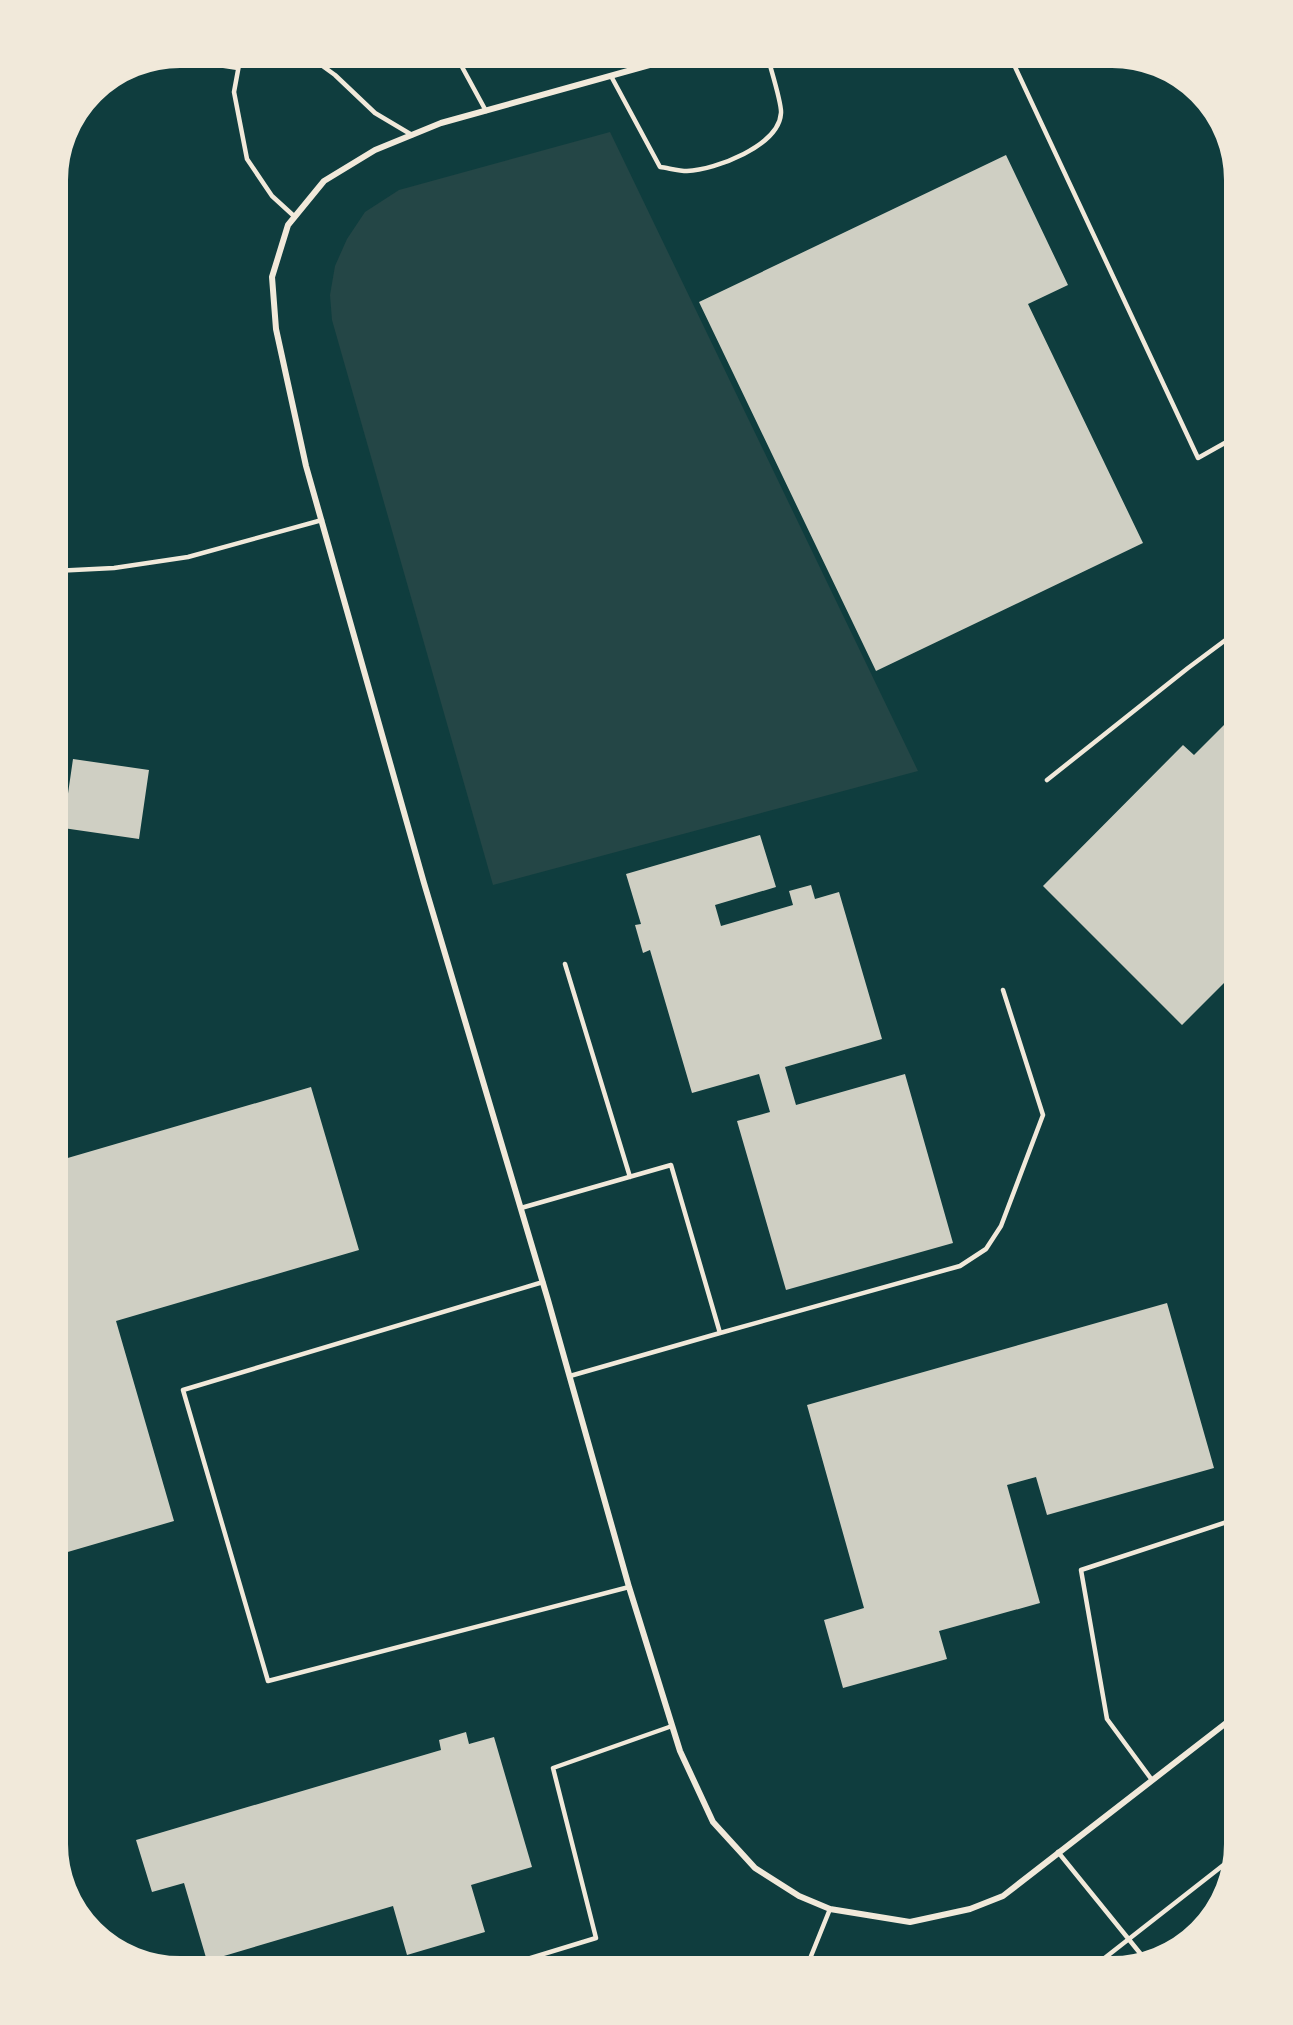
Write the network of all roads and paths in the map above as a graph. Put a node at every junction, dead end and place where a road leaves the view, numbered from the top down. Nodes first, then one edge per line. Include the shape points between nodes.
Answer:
1 (212, 64) edge
2 (239, 64) edge
3 (320, 64) edge
4 (461, 64) edge
5 (652, 65) edge
6 (770, 65) edge
7 (1014, 65) edge
8 (238, 68) junction
9 (611, 76) junction
10 (486, 111) junction
11 (412, 135) junction
12 (295, 217) junction
13 (1228, 441) edge
14 (322, 520) junction
15 (65, 570) edge
16 (1228, 638) edge
17 (1047, 780) dead end
18 (565, 964) dead end
19 (1003, 990) dead end
20 (630, 1177) junction
21 (521, 1208) junction
22 (543, 1282) junction
23 (720, 1333) junction
24 (570, 1376) junction
25 (1228, 1522) edge
26 (629, 1587) junction
27 (1228, 1721) edge
28 (672, 1726) junction
29 (1152, 1780) junction
30 (1058, 1852) junction
31 (1227, 1862) edge
32 (830, 1909) junction
33 (1129, 1939) junction
34 (1143, 1957) edge
35 (524, 1960) edge
36 (809, 1960) edge
37 (1102, 1960) edge

1 - 8 lane
2 - 8 lane
3 - 11 lane via 375,113
4 - 10 lane
5 - 9 street
6 - 9 lane via 781,113 776,131 752,150 716,165 687,171 660,167
7 - 13 lane via 1198,458
8 - 12 lane via 234,92 247,159 272,196
9 - 10 street
10 - 11 street
11 - 12 street via 375,150 324,181
12 - 14 street via 288,225 272,277 276,329
14 - 15 lane via 188,557
14 - 21 street
16 - 17 lane
18 - 20 lane
19 - 23 lane via 1043,1115 1001,1226 986,1249 960,1266
20 - 21 lane
20 - 23 lane via 671,1165
21 - 22 street
22 - 24 street
22 - 26 lane via 183,1390 268,1681
23 - 24 lane
24 - 26 street
25 - 29 lane via 1081,1570 1107,1719
26 - 28 street
27 - 29 street
28 - 32 street via 713,1822 754,1868 799,1896
28 - 35 lane via 553,1768 596,1938
29 - 30 street
30 - 32 street via 1003,1896 970,1909 910,1922
30 - 33 lane
31 - 33 lane
32 - 36 lane
33 - 34 lane
33 - 37 lane

